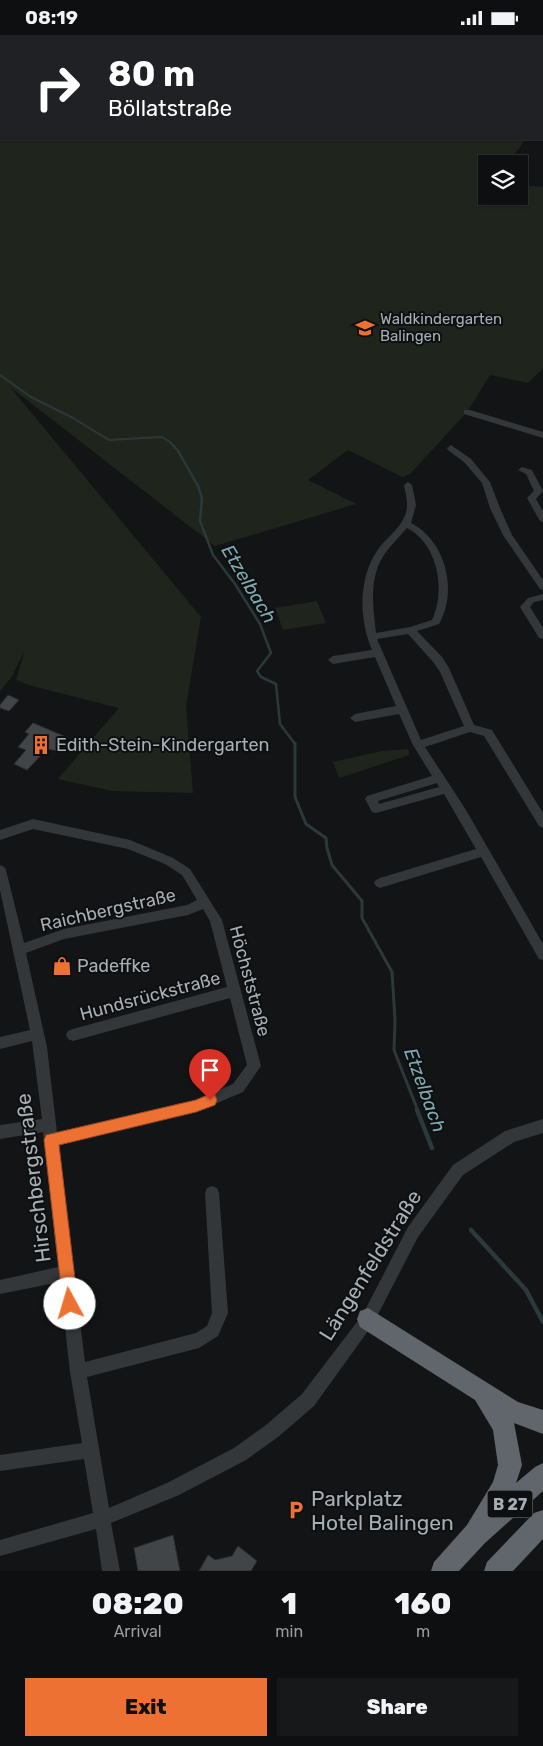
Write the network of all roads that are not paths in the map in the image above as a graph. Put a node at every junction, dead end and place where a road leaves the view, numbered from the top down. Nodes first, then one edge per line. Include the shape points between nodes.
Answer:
1 (467, 412) dead end
2 (543, 435) edge
3 (451, 448) dead end
4 (522, 470) dead end
5 (408, 485) dead end
6 (543, 519) edge
7 (406, 524) junction
8 (543, 587) edge
9 (543, 597) edge
10 (410, 630) junction
11 (543, 636) edge
12 (371, 637) junction
13 (377, 653) junction
14 (333, 660) dead end
15 (403, 709) junction
16 (355, 718) dead end
17 (470, 728) junction
18 (418, 745) junction
19 (439, 778) junction
20 (446, 789) junction
21 (543, 823) edge
22 (0, 835) edge
23 (484, 851) junction
24 (0, 870) edge
25 (380, 883) dead end
26 (204, 903) junction
27 (19, 950) junction
28 (543, 955) edge
29 (235, 991) junction
30 (36, 1034) junction
31 (73, 1035) dead end
32 (0, 1043) edge
33 (543, 1126) edge
34 (0, 1132) edge
35 (50, 1133) junction
36 (212, 1193) dead end
37 (67, 1273) junction
38 (0, 1287) edge
39 (368, 1319) junction
40 (78, 1372) junction
41 (482, 1394) junction
42 (543, 1422) edge
43 (92, 1451) junction
44 (0, 1463) edge
45 (543, 1475) edge
46 (102, 1519) junction
47 (543, 1522) edge
48 (476, 1534) junction
49 (0, 1548) edge
50 (111, 1571) edge
51 (443, 1571) edge
52 (496, 1571) edge

1 - 2 street
3 - 8 street via 468,461 486,482 508,535
4 - 6 street via 529,472 539,492 531,498
5 - 7 street via 412,505
7 - 10 street via 421,533 439,558 443,577 442,608 436,622
7 - 12 street via 381,553 373,568 367,594
9 - 11 street via 531,600 525,607
10 - 12 street
10 - 17 street via 445,671
12 - 13 street
13 - 14 street
13 - 15 street
15 - 16 street
15 - 18 street
17 - 18 street
17 - 21 street via 488,733
18 - 19 street
19 - 20 street
19 - 20 street via 371,799 376,809
20 - 23 street
22 - 26 street, Höchststraße via 33,824 130,845 186,871
23 - 25 street
23 - 28 street
24 - 27 street, Hirschbergstraße
26 - 27 street, Raichbergstraße via 188,910 64,935
26 - 29 street, Höchststraße via 216,920
27 - 30 street, Hirschbergstraße
29 - 31 street, Hundsrückstraße
29 - 35 street, Höchststraße via 254,1066 238,1088 196,1106
30 - 32 street
30 - 35 street, Hirschbergstraße
33 - 39 street, Längenfeldstraße via 510,1136 458,1171 412,1232
34 - 35 street
35 - 37 street, Hirschbergstraße
36 - 40 street via 220,1313 213,1331 199,1340
37 - 38 street
37 - 40 street, Hirschbergstraße
39 - 41 highway
39 - 46 street, Längenfeldstraße via 308,1400 272,1431 240,1454 173,1489
40 - 43 street, Hirschbergstraße
41 - 42 highway via 512,1411
41 - 48 highway via 504,1426 510,1465 503,1487
43 - 44 street
43 - 46 street, Hirschbergstraße
45 - 48 highway, B 27
46 - 49 street, Längenfeldstraße
46 - 50 street, Hirschbergstraße
47 - 52 highway, B 27
48 - 51 highway, B 27

